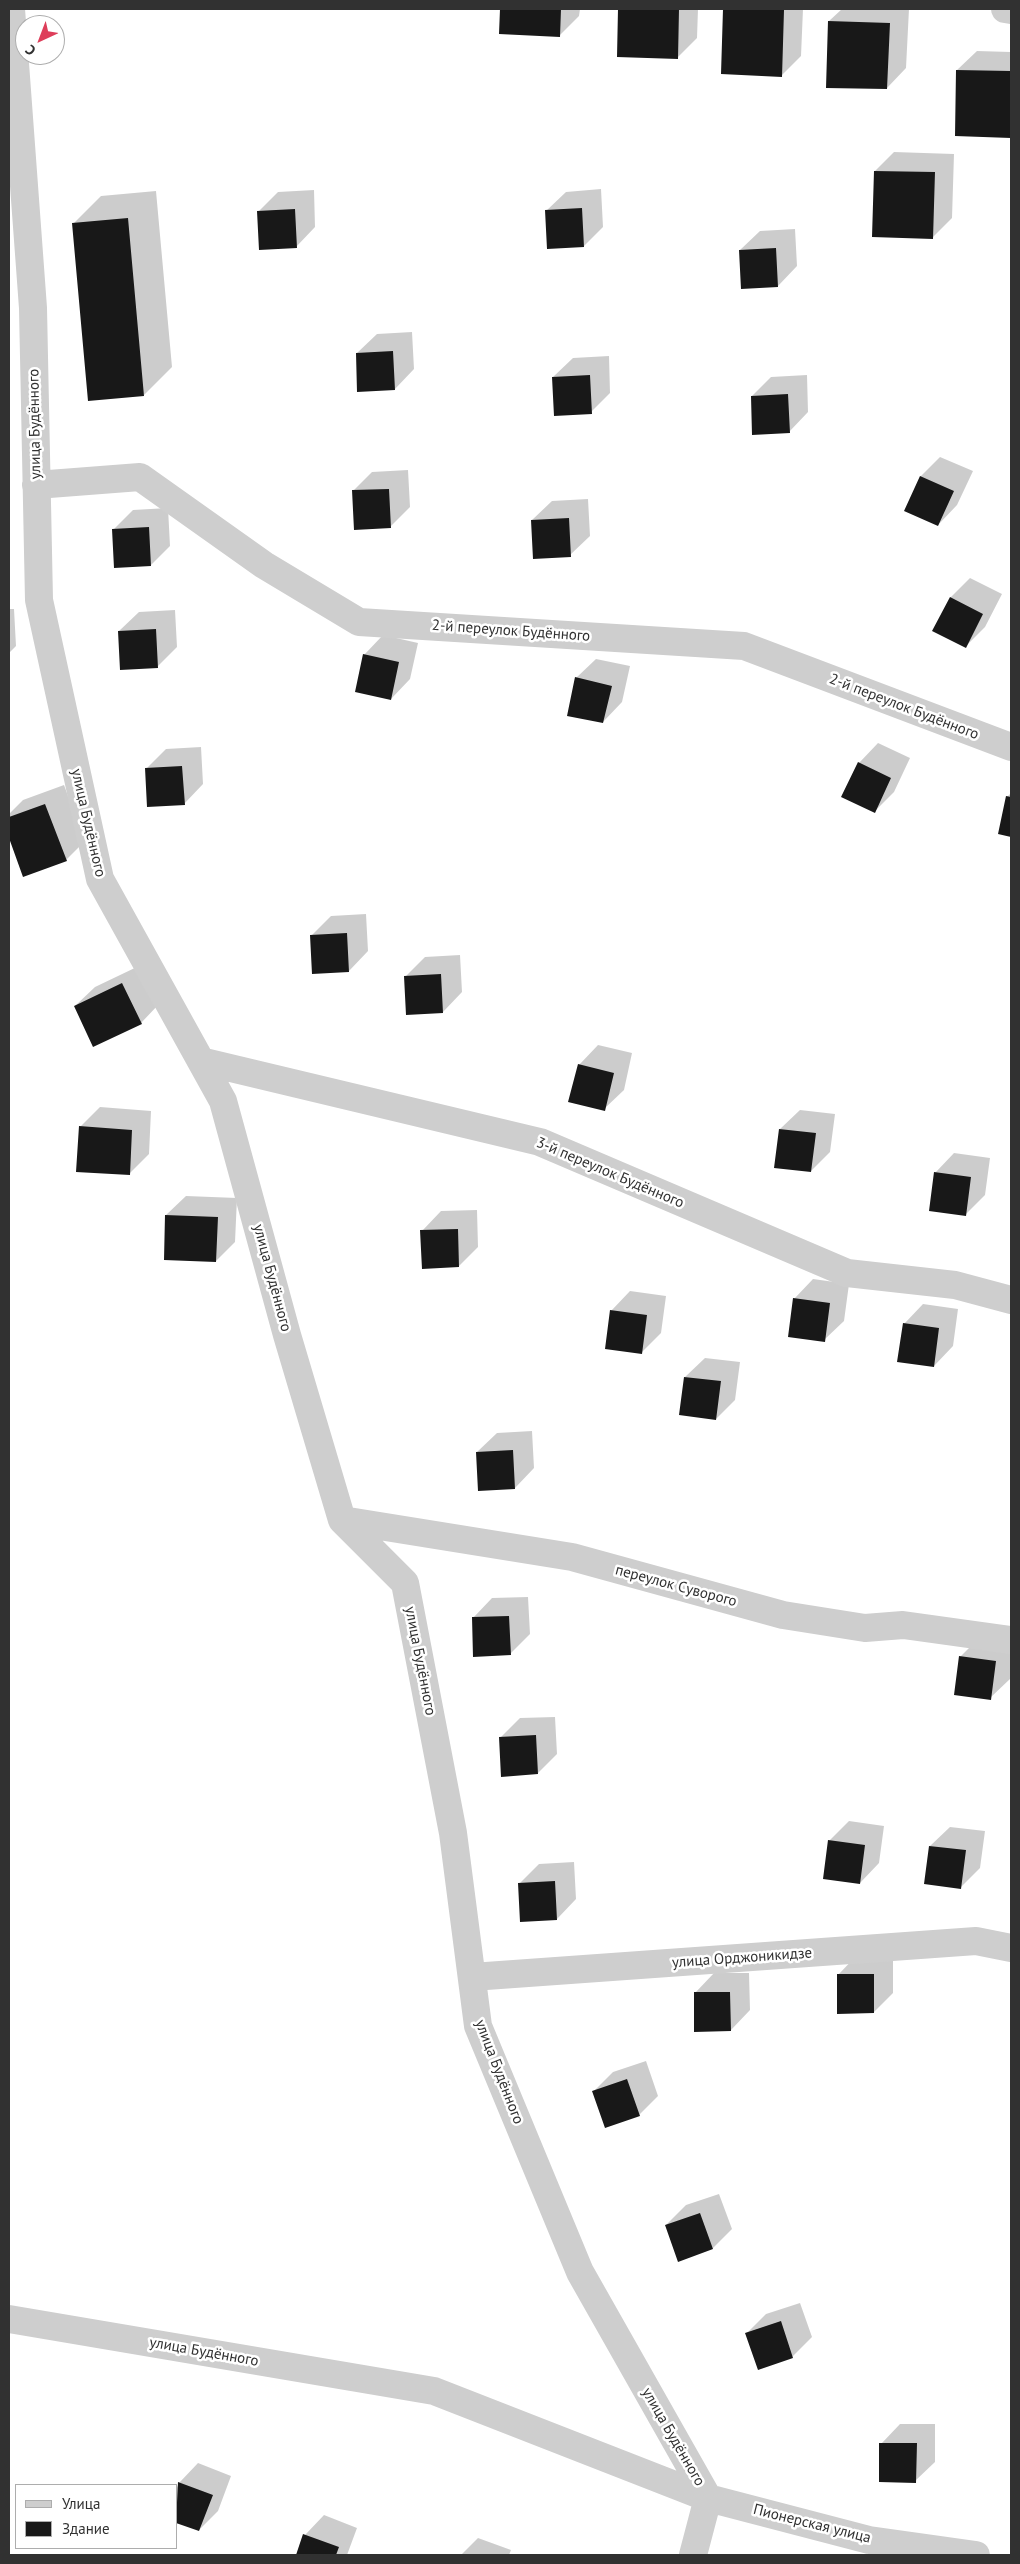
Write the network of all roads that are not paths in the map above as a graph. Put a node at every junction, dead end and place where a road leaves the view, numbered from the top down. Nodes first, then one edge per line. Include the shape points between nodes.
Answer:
1 (11, 9) edge
2 (1005, 9) edge
3 (1011, 10) edge
4 (36, 485) junction
5 (1011, 747) edge
6 (201, 1061) junction
7 (1011, 1300) edge
8 (342, 1520) junction
9 (1011, 1640) edge
10 (1011, 1948) edge
11 (472, 1977) junction
12 (9, 2319) edge
13 (708, 2498) junction
14 (693, 2555) edge
15 (976, 2555) edge

1 - 4 street, улица Будённого via 33,308
2 - 3 street
4 - 5 street, 2-й переулок Будённого via 140,477 264,565 359,622 744,646
4 - 6 street, улица Будённого via 39,600 100,879
6 - 7 street, 3-й переулок Будённого via 540,1142 848,1273 955,1285
6 - 8 street, улица Будённого via 223,1101
8 - 9 street, переулок Суворого via 572,1557 783,1615 865,1628 903,1625
8 - 11 street, улица Будённого via 405,1583 453,1833
10 - 11 street, улица Орджоникидзе via 976,1941
11 - 13 street, улица Будённого via 478,2026 580,2272
12 - 13 street, улица Будённого via 434,2391
13 - 14 street, улица Будённого
13 - 15 street, Пионерская улица via 869,2540

